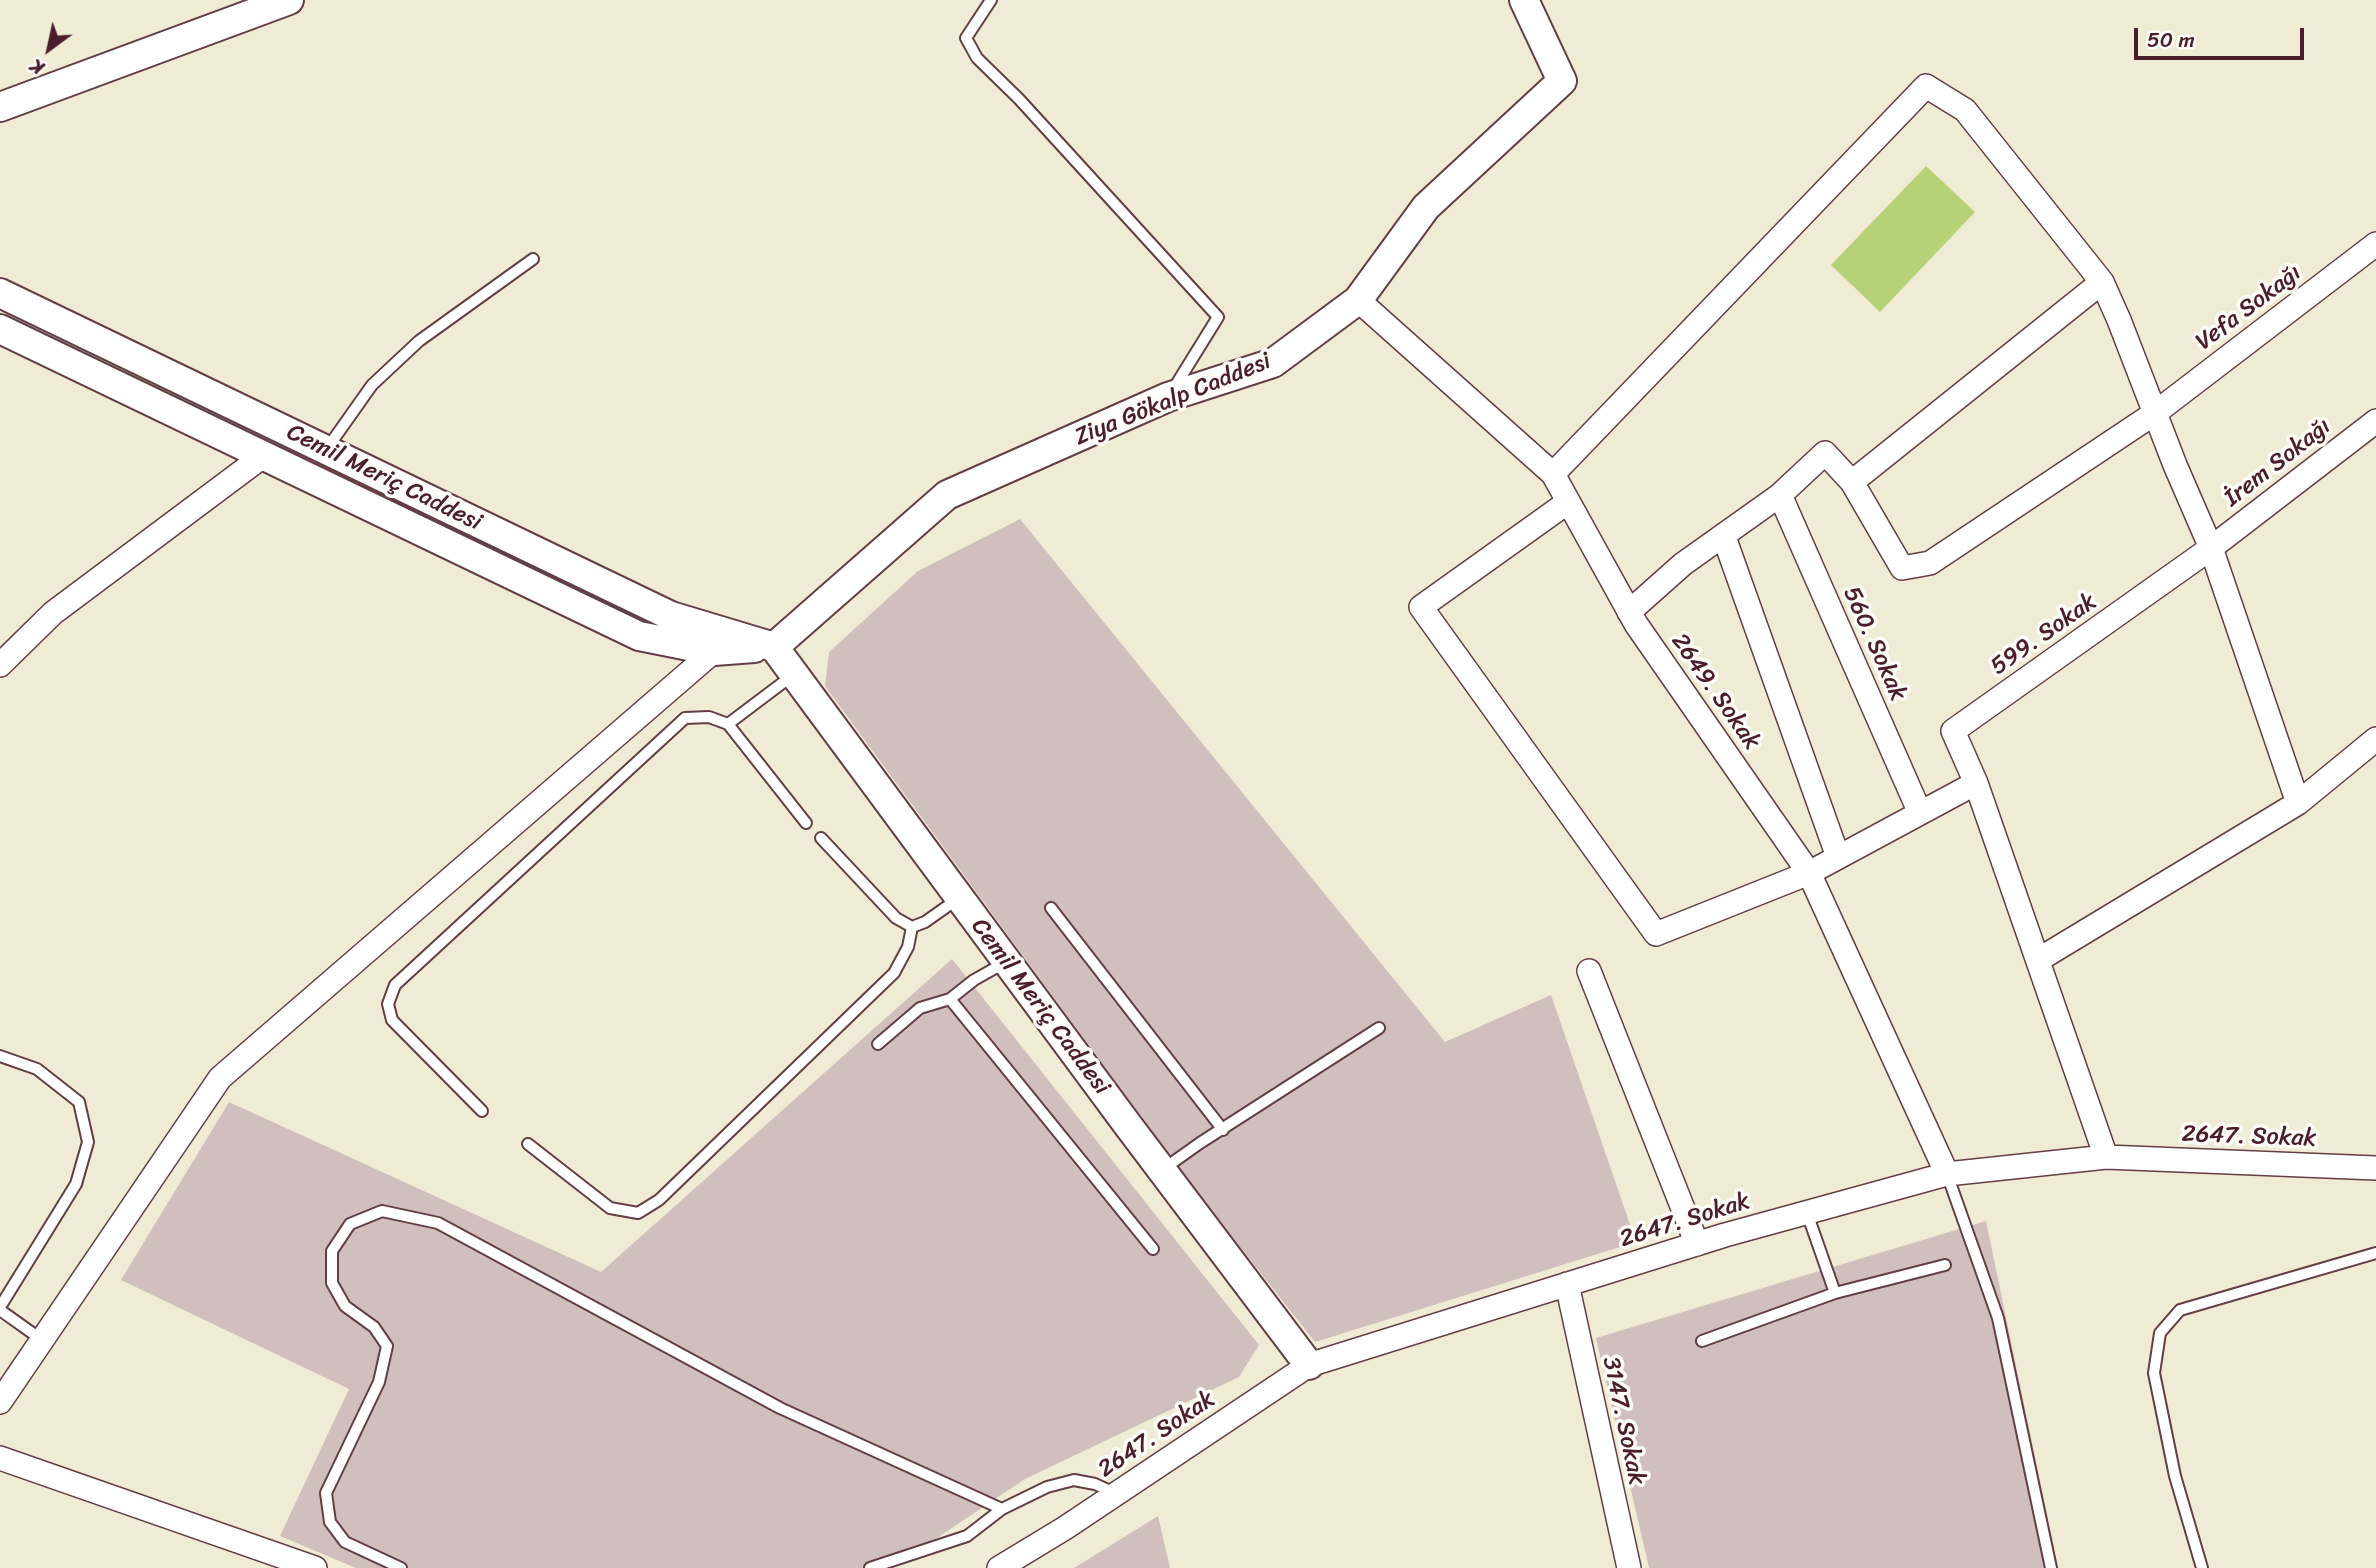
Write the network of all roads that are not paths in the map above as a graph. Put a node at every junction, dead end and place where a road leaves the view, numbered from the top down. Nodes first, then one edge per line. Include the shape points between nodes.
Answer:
1 (289, 0) edge
2 (991, 0) edge
3 (1524, 0) edge
4 (0, 107) edge
5 (2376, 244) edge
6 (533, 260) dead end
7 (2102, 282) junction
8 (0, 293) edge
9 (1358, 300) junction
10 (0, 329) edge
11 (1168, 397) junction
12 (2155, 414) junction
13 (2376, 421) edge
14 (326, 450) junction
15 (263, 456) junction
16 (1553, 474) junction
17 (1852, 482) junction
18 (1780, 495) junction
19 (1568, 502) junction
20 (1724, 537) junction
21 (2211, 548) junction
22 (1629, 612) junction
23 (774, 647) junction
24 (714, 651) junction
25 (0, 665) edge
26 (794, 675) junction
27 (728, 723) junction
28 (2376, 739) edge
29 (1976, 783) junction
30 (2298, 803) junction
31 (1920, 813) junction
32 (806, 823) dead end
33 (821, 838) dead end
34 (1838, 858) junction
35 (1809, 873) junction
36 (959, 898) junction
37 (1051, 908) dead end
38 (912, 927) junction
39 (2038, 960) junction
40 (1006, 962) junction
41 (1589, 971) dead end
42 (950, 999) junction
43 (1379, 1028) dead end
44 (878, 1044) dead end
45 (0, 1056) edge
46 (482, 1111) dead end
47 (1223, 1130) junction
48 (528, 1144) dead end
49 (2106, 1157) junction
50 (2376, 1168) edge
51 (1161, 1170) junction
52 (1947, 1174) junction
53 (1807, 1213) junction
54 (1697, 1244) junction
55 (1153, 1249) dead end
56 (2376, 1253) edge
57 (1945, 1265) dead end
58 (1567, 1284) junction
59 (1835, 1293) junction
60 (0, 1309) edge
61 (42, 1340) junction
62 (1702, 1341) dead end
63 (1309, 1365) junction
64 (0, 1402) edge
65 (0, 1458) edge
66 (1117, 1493) junction
67 (1002, 1509) junction
68 (1005, 1567) edge
69 (315, 1568) edge
70 (401, 1568) edge
71 (870, 1568) edge
72 (1629, 1568) edge
73 (2051, 1568) edge
74 (2202, 1568) edge

1 - 4 street
2 - 11 lane via 966,38 977,58 1218,317
3 - 9 street, Ziya Gökalp Caddesi via 1562,81 1426,207
5 - 12 street, Vefa Sokağı
6 - 14 lane via 419,341 372,385
7 - 12 street
7 - 16 street via 1965,110 1926,86
7 - 17 street
8 - 14 street, Cemil Meriç Caddesi
9 - 11 street, Ziya Gökalp Caddesi via 1273,363
9 - 16 street, 2649. Sokak
10 - 15 street, Cemil Meriç Caddesi
11 - 23 street, Ziya Gökalp Caddesi via 947,495
12 - 17 street, Vefa Sokağı via 1930,563 1902,568
12 - 21 street
13 - 21 street, İrem Sokağı
14 - 23 street, Cemil Meriç Caddesi via 671,616
15 - 24 street, Cemil Meriç Caddesi via 639,636
15 - 25 street via 53,613
16 - 19 street, 2649. Sokak
17 - 18 street via 1825,453
18 - 20 street
18 - 31 street, 560. Sokak
19 - 22 street, 2649. Sokak
19 - 35 street via 1421,607 1656,934
20 - 22 street via 1683,564
20 - 34 street
21 - 29 street, 599. Sokak via 1953,731
21 - 30 street
22 - 35 street, 2649. Sokak
23 - 24 street, Cemil Meriç Caddesi
23 - 26 street, Cemil Meriç Caddesi
24 - 61 street via 220,1079
26 - 27 lane
26 - 36 street, Cemil Meriç Caddesi
27 - 32 lane
27 - 46 lane via 709,717 685,718 395,985 388,1003 393,1020
28 - 30 street
29 - 31 street
29 - 39 street
30 - 39 street
31 - 34 street
33 - 38 lane via 896,918
34 - 35 street
35 - 52 street, 2649. Sokak
36 - 38 lane
36 - 40 street, Cemil Meriç Caddesi
37 - 47 lane
38 - 48 lane via 908,947 894,973 659,1200 638,1213 610,1208
39 - 49 street
40 - 42 lane
40 - 51 street, Cemil Meriç Caddesi
41 - 54 street
42 - 44 lane via 920,1008
42 - 55 lane
43 - 47 lane
45 - 60 lane via 37,1069 79,1102 88,1142 76,1184
47 - 51 lane
49 - 50 street, 2647. Sokak
49 - 52 street, 2647. Sokak
51 - 63 street, Cemil Meriç Caddesi
52 - 53 street, 2647. Sokak
52 - 73 lane via 1998,1318
53 - 54 street, 2647. Sokak
53 - 59 lane
54 - 58 street, 2647. Sokak
56 - 74 lane via 2180,1310 2160,1333 2154,1373 2175,1476
57 - 59 lane
58 - 63 street, 2647. Sokak
58 - 72 street, 3147. Sokak
59 - 62 lane
60 - 61 lane
61 - 64 street
63 - 66 street, 2647. Sokak
65 - 69 street
66 - 67 lane via 1074,1480 1047,1487
66 - 68 street, 2647. Sokak
67 - 70 lane via 780,1408 438,1223 382,1211 350,1224 332,1251 332,1283 345,1306 374,1327 387,1346 379,1382 326,1493 330,1522 345,1542
67 - 71 lane via 967,1536

